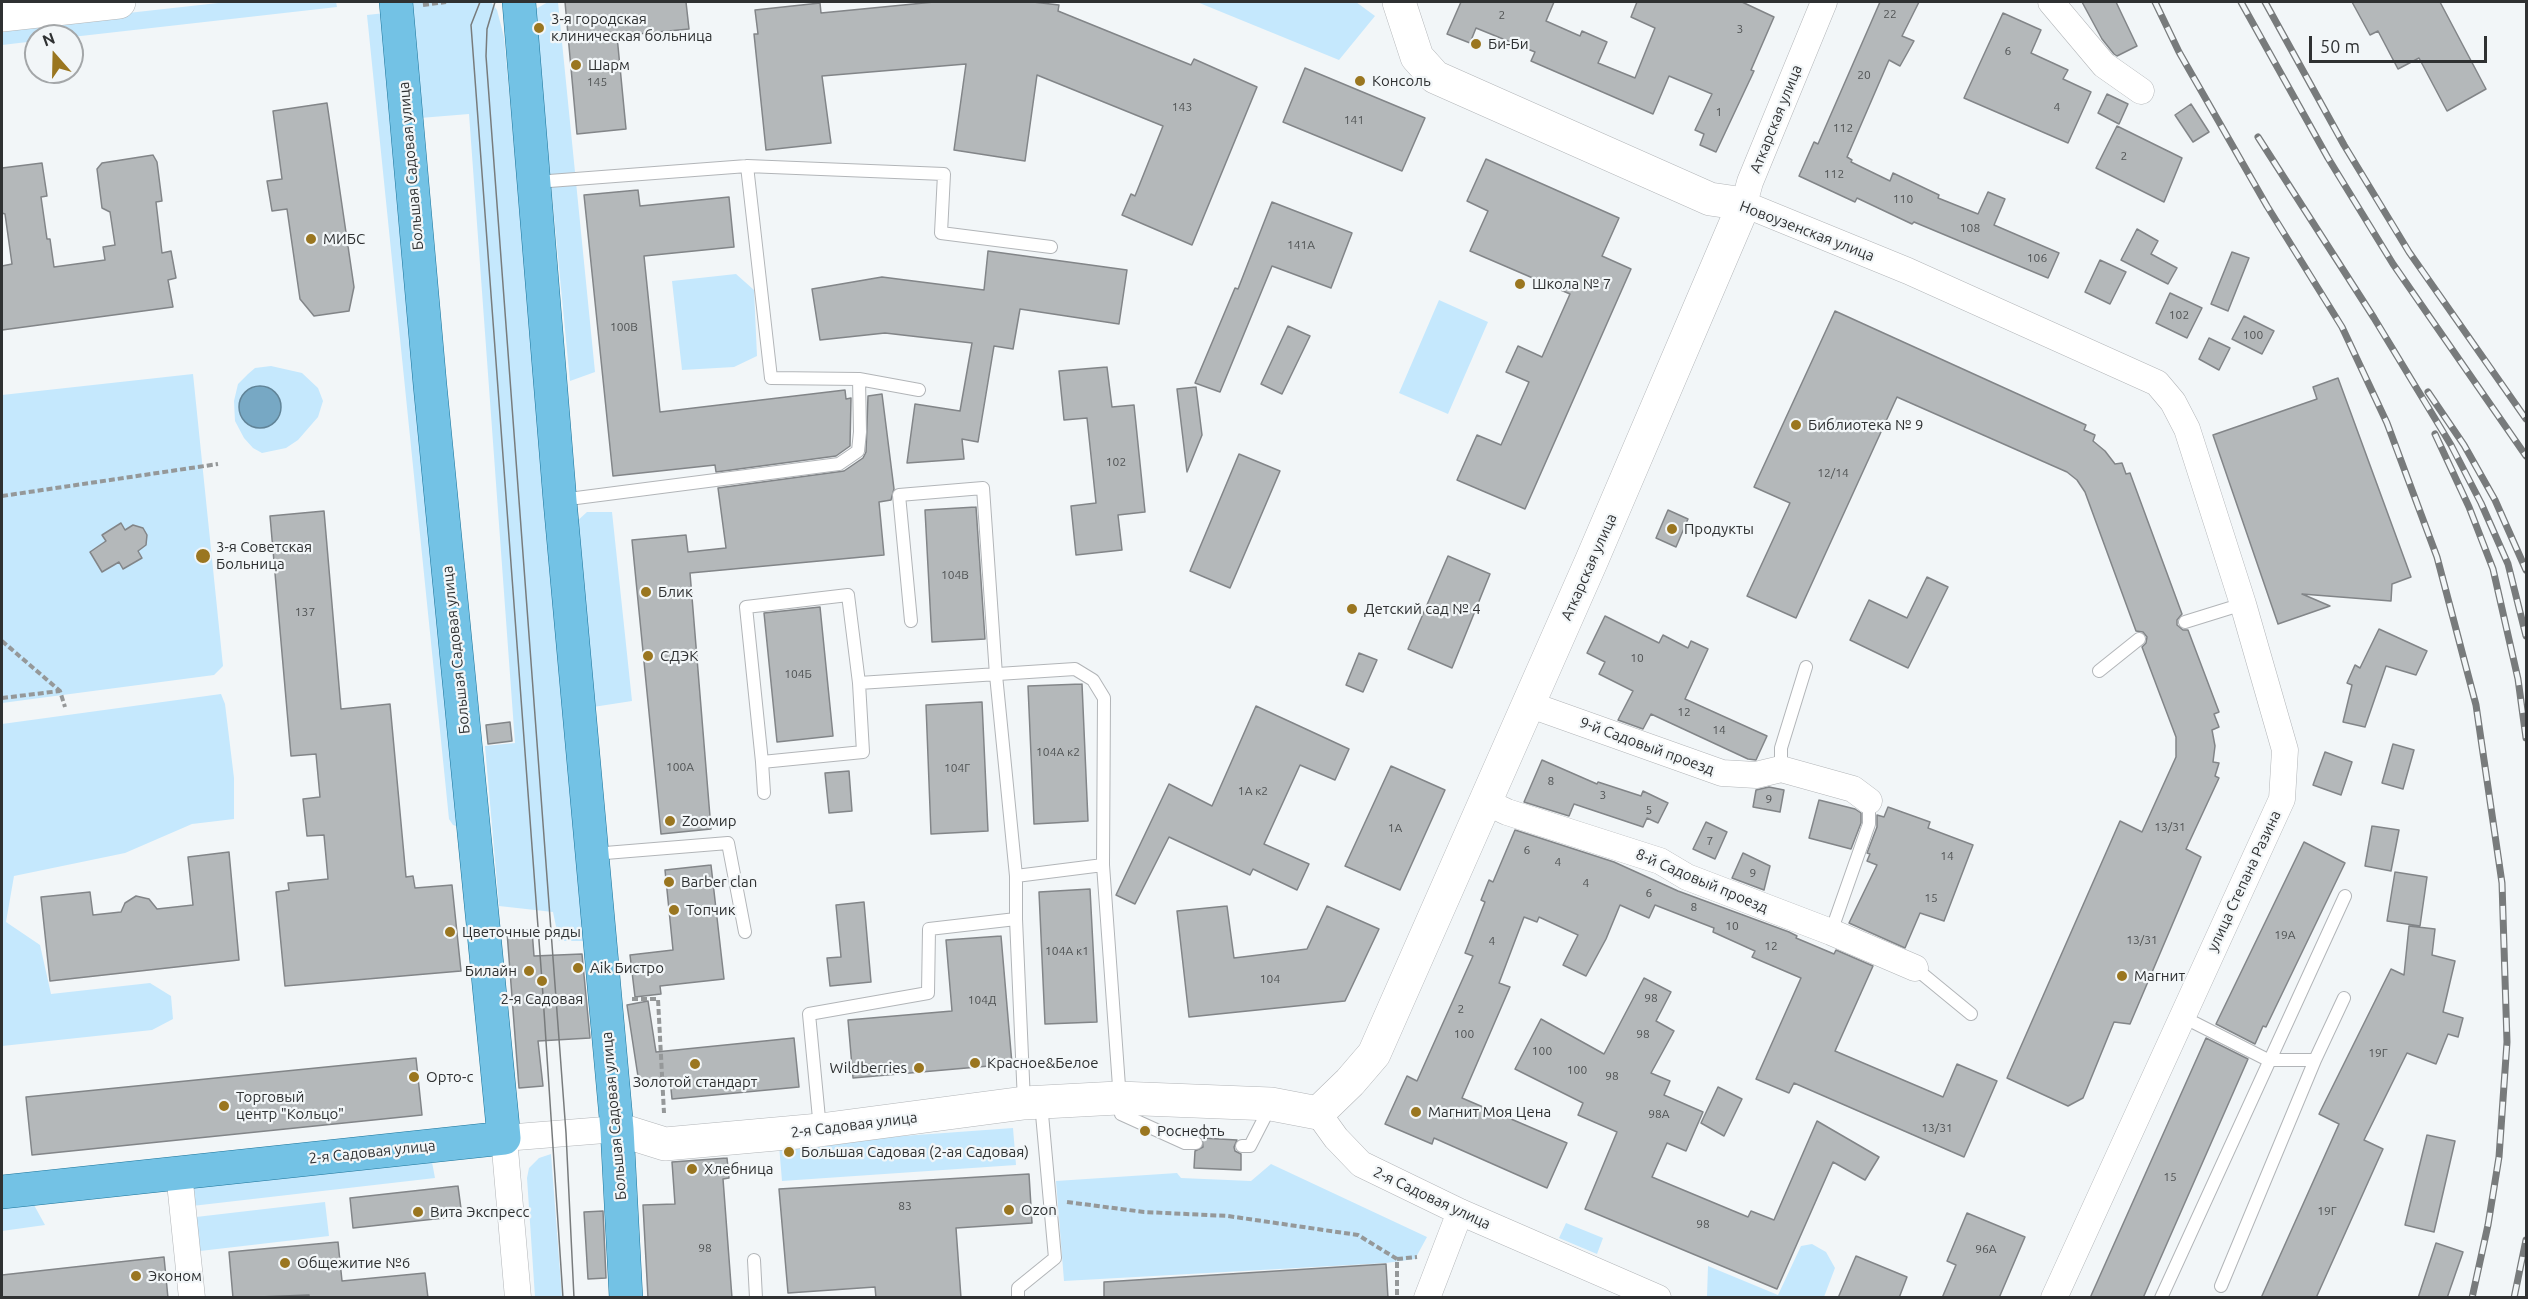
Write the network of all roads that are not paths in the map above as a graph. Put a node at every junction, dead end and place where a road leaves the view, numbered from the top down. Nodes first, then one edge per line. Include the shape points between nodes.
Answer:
1 (119, 2) edge
2 (519, 2) edge
3 (1399, 2) edge
4 (1824, 2) edge
5 (2051, 2) edge
6 (409, 3) edge
7 (2, 15) edge
8 (2141, 91) dead end
9 (747, 166) junction
10 (534, 182) junction
11 (1744, 204) junction
12 (1052, 247) dead end
13 (859, 379) junction
14 (2157, 383) joint
15 (919, 390) dead end
16 (560, 501) junction
17 (2243, 604) junction
18 (911, 621) dead end
19 (2185, 622) dead end
20 (2139, 639) dead end
21 (1806, 666) dead end
22 (2099, 671) dead end
23 (996, 675) junction
24 (859, 683) junction
25 (1528, 704) junction
26 (762, 762) junction
27 (1781, 770) junction
28 (764, 793) dead end
29 (1869, 801) joint
30 (1486, 802) junction
31 (592, 854) junction
32 (1103, 865) junction
33 (1016, 876) junction
34 (2345, 897) dead end
35 (1016, 919) junction
36 (745, 932) dead end
37 (1831, 932) junction
38 (1915, 968) joint
39 (2344, 998) dead end
40 (1971, 1014) dead end
41 (2181, 1016) junction
42 (2268, 1060) junction
43 (2315, 1060) junction
44 (1118, 1098) junction
45 (1033, 1103) junction
46 (1271, 1104) junction
47 (1318, 1113) junction
48 (617, 1129) junction
49 (820, 1130) junction
50 (504, 1138) junction
51 (1196, 1143) dead end
52 (1242, 1146) dead end
53 (179, 1173) junction
54 (2, 1192) edge
55 (1460, 1212) junction
56 (753, 1260) dead end
57 (2221, 1286) dead end
58 (192, 1298) edge
59 (518, 1298) edge
60 (626, 1298) edge
61 (756, 1298) edge
62 (1018, 1298) edge
63 (1426, 1298) edge
64 (1658, 1298) edge
65 (2054, 1298) edge
66 (2161, 1298) edge

1 - 7 main road
2 - 10 main road, Большая Садовая улица
3 - 11 main road, Новоузенская улица via 1417,57 1436,77 1710,199
4 - 11 street, Аткарская улица
5 - 8 street via 2104,65
6 - 50 main road, Большая Садовая улица via 430,385
9 - 10 lane
9 - 12 lane via 944,174 940,232
9 - 13 lane via 771,378
10 - 16 main road, Большая Садовая улица
11 - 14 street, Новоузенская улица via 1908,271
11 - 25 main road, Аткарская улица
13 - 15 lane
13 - 16 lane via 858,452 839,464
14 - 17 street, улица Степана Разина via 2173,402 2187,429
16 - 31 main road, Большая Садовая улица
17 - 19 lane
17 - 41 street, улица Степана Разина via 2285,750 2282,799
18 - 23 lane via 899,495 983,488
20 - 22 lane
21 - 27 lane via 1782,748
23 - 24 lane
23 - 32 lane via 1075,669 1093,680 1104,698
23 - 33 lane
24 - 26 lane via 863,752
24 - 26 lane via 848,594 746,608
25 - 27 street, 9-й Садовый проезд via 1722,773 1756,775
25 - 30 main road, Аткарская улица
26 - 28 lane
27 - 29 street, 9-й Садовый проезд via 1853,789
29 - 37 lane via 1869,824
30 - 37 street, 8-й Садовый проезд via 1506,812 1660,861 1687,877
30 - 47 main road, Аткарская улица via 1374,1054
31 - 36 lane via 728,843
31 - 48 main road, Большая Садовая улица
32 - 33 lane
32 - 44 lane
33 - 35 lane
34 - 42 lane
35 - 45 lane
35 - 49 lane via 929,929 928,993 809,1014
37 - 38 street, 8-й Садовый проезд
38 - 40 lane
39 - 43 lane
41 - 42 lane
41 - 65 street, улица Степана Разина
42 - 43 lane
42 - 66 lane
43 - 57 lane
44 - 45 main road, 2-я Садовая улица
44 - 46 main road, 2-я Садовая улица
44 - 51 lane via 1121,1114 1185,1143
45 - 49 main road, 2-я Садовая улица
45 - 62 lane via 1050,1200 1055,1258 1018,1288
46 - 47 main road, 2-я Садовая улица
46 - 52 lane via 1250,1146
47 - 55 street, 2-я Садовая улица via 1361,1164
48 - 49 main road, 2-я Садовая улица via 665,1144
48 - 50 street, 2-я Садовая улица
48 - 60 main road, Большая Садовая улица
50 - 53 main road, 2-я Садовая улица
50 - 59 street, Большая Садовая улица
53 - 54 main road, 2-я Садовая улица
53 - 58 street
55 - 63 street
55 - 64 street, 2-я Садовая улица
56 - 61 lane

